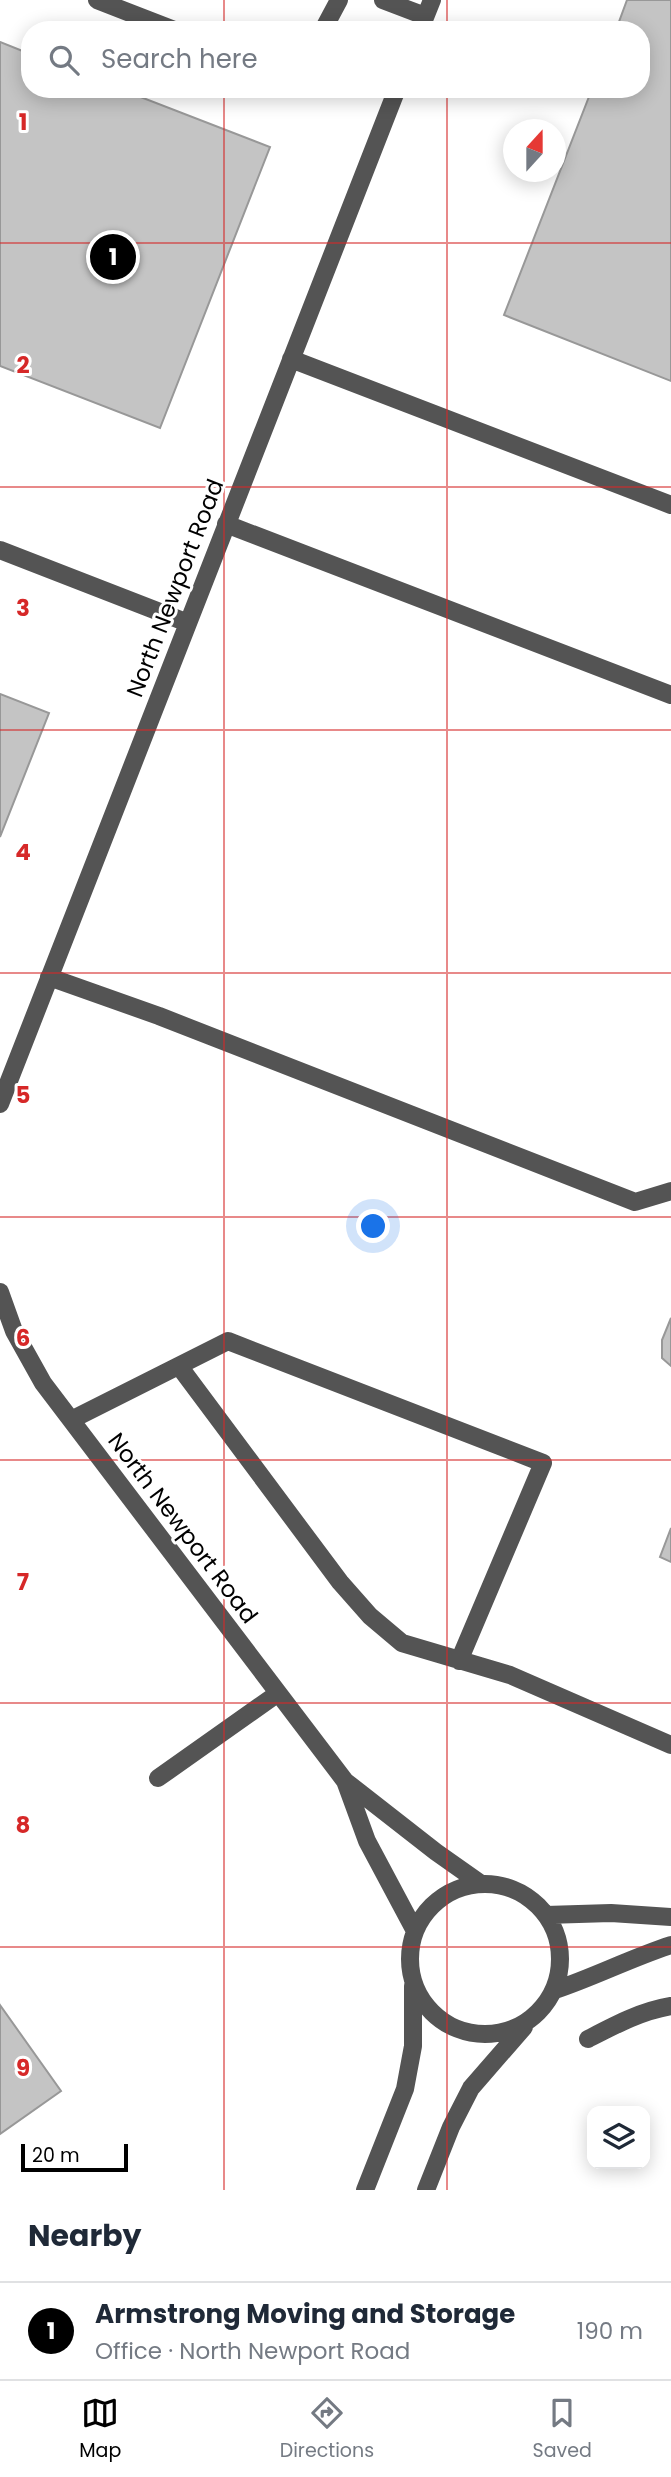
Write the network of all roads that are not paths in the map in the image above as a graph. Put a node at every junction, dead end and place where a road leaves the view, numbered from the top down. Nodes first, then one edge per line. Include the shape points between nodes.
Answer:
1 (97, 0) edge
2 (339, 0) edge
3 (383, 0) edge
4 (426, 15) edge
5 (151, 21) edge
6 (328, 21) edge
7 (393, 98) edge
8 (291, 359) junction
9 (671, 505) edge
10 (226, 524) junction
11 (0, 550) edge
12 (188, 623) junction
13 (671, 695) edge
14 (49, 977) junction
15 (0, 1102) edge
16 (671, 1191) edge
17 (0, 1292) edge
18 (7, 1333) edge
19 (178, 1366) junction
20 (71, 1420) junction
21 (458, 1661) junction
22 (277, 1694) junction
23 (671, 1745) edge
24 (159, 1778) dead end
25 (345, 1781) junction
26 (480, 1884) junction
27 (547, 1914) junction
28 (671, 1917) edge
29 (415, 1931) junction
30 (671, 1945) edge
31 (414, 1982) junction
32 (555, 1990) junction
33 (671, 2006) edge
34 (530, 2020) junction
35 (588, 2039) dead end
36 (365, 2190) edge
37 (426, 2190) edge

1 - 5 street
2 - 6 street
3 - 4 street
7 - 8 street, North Newport Road
8 - 9 street
8 - 10 street, North Newport Road
10 - 12 street, North Newport Road
10 - 13 street
11 - 12 street
12 - 14 street, North Newport Road
14 - 15 street, North Newport Road
14 - 16 street via 635,1202
17 - 18 street, North Newport Road
18 - 20 street, North Newport Road
19 - 20 street
19 - 21 street via 370,1616 402,1643
19 - 21 street via 228,1341 543,1463
20 - 22 street, North Newport Road
21 - 23 street via 510,1675
22 - 24 street
22 - 25 street, North Newport Road
25 - 26 street, North Newport Road
25 - 29 street, North Newport Road via 367,1841
26 - 27 street via 506,1886 527,1896
26 - 29 street via 455,1890 433,1904
27 - 28 street
27 - 32 street via 558,1938 561,1964
29 - 31 street via 410,1956
30 - 32 street
31 - 34 street via 426,2006 455,2028 493,2033
31 - 36 street via 405,2089
32 - 34 street
33 - 35 street via 621,2022
34 - 37 street via 471,2088

